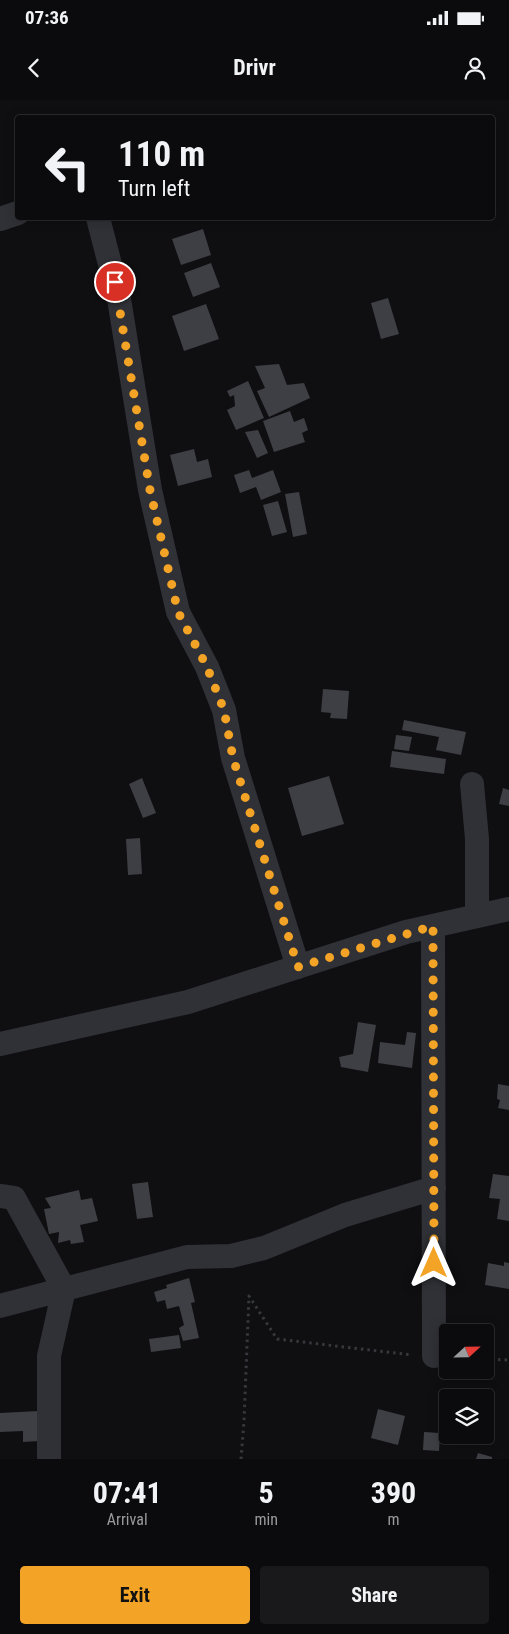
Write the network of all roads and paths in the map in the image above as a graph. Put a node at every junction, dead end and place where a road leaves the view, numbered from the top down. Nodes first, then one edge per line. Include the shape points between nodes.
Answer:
1 (15, 214) edge
2 (0, 219) edge
3 (99, 220) edge
4 (472, 784) dead end
5 (509, 909) edge
6 (477, 916) junction
7 (433, 926) junction
8 (298, 967) junction
9 (0, 1044) edge
10 (434, 1188) junction
11 (0, 1196) edge
12 (64, 1289) junction
13 (0, 1306) edge
14 (434, 1356) joint
15 (494, 1359) edge
16 (509, 1360) edge
17 (49, 1459) edge
18 (241, 1459) edge

1 - 2 street
3 - 8 street via 120,299 150,490 178,612 207,667 224,710 233,758
4 - 6 street via 477,839
5 - 6 street
6 - 7 street
7 - 8 street
7 - 10 street
8 - 9 street via 188,1002
10 - 12 street via 345,1215 264,1248 231,1256 187,1257
10 - 14 street
11 - 12 street via 14,1198
12 - 13 street
12 - 17 street via 49,1356
14 - 18 path via 277,1339 248,1296
15 - 16 path

